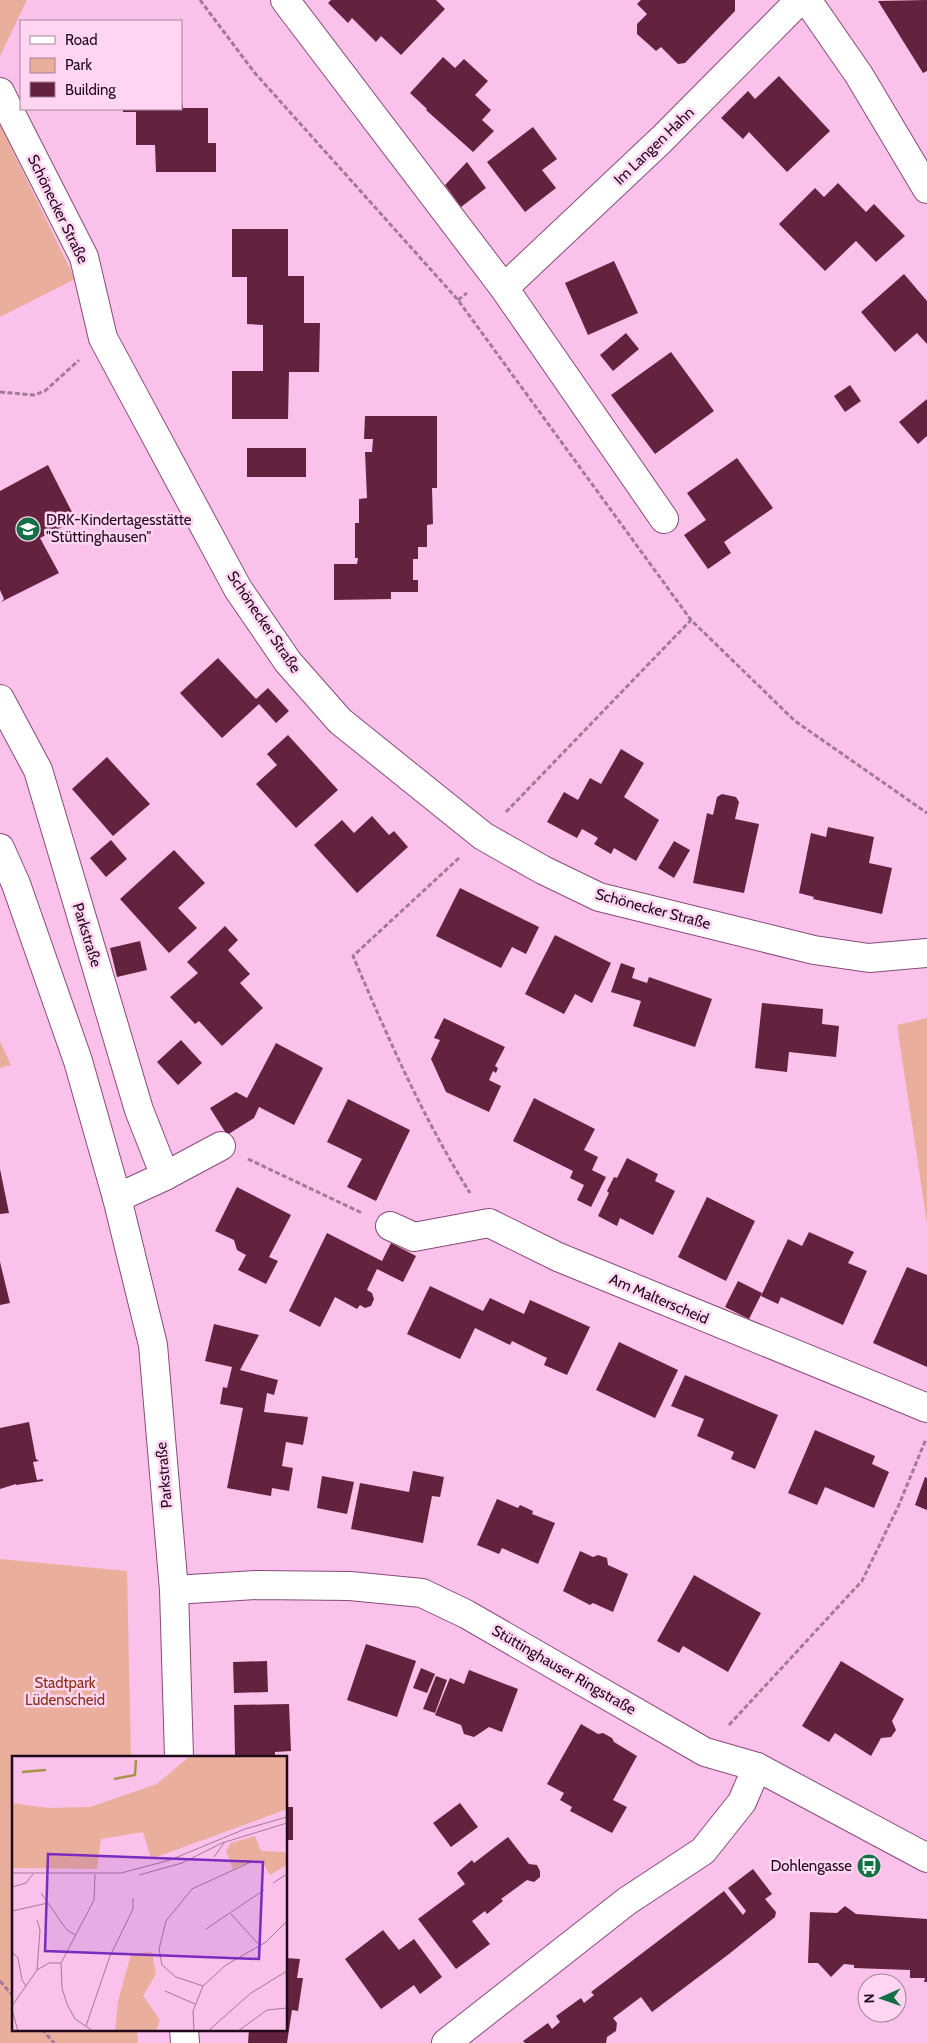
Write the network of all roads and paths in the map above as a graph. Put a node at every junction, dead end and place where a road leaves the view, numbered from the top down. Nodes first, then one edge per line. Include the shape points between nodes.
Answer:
1 (200, 0) edge
2 (285, 0) edge
3 (800, 0) edge
4 (807, 0) edge
5 (0, 92) edge
6 (927, 189) edge
7 (504, 288) junction
8 (103, 338) junction
9 (0, 392) edge
10 (664, 519) dead end
11 (691, 620) junction
12 (0, 699) edge
13 (927, 813) edge
14 (483, 836) junction
15 (0, 848) edge
16 (927, 953) edge
17 (220, 1146) joint
18 (165, 1176) junction
19 (117, 1198) junction
20 (489, 1223) junction
21 (390, 1226) joint
22 (927, 1408) edge
23 (927, 1436) edge
24 (174, 1590) junction
25 (705, 1752) junction
26 (179, 1756) edge
27 (757, 1767) junction
28 (927, 1858) edge
29 (0, 1981) edge
30 (12, 1994) edge
31 (43, 2030) edge
32 (184, 2030) edge
33 (460, 2038) edge
34 (54, 2043) edge
35 (185, 2043) edge

1 - 11 path via 254,72 458,300
2 - 7 street
3 - 7 street, Im Langen Hahn via 661,140
4 - 6 street via 859,76
5 - 8 street, Schönecker Straße via 84,257
7 - 10 street
8 - 9 path via 45,391 34,395
8 - 14 street, Schönecker Straße via 238,589 288,662 340,721
11 - 13 path via 795,721
11 - 14 path
12 - 18 street, Parkstraße via 38,770 139,1110
14 - 16 street, Schönecker Straße via 599,897 814,950 869,958
14 - 20 path via 353,956 392,1046 442,1147
15 - 19 street, Parkstraße via 16,884 78,1062
17 - 18 street
17 - 21 path
18 - 19 street
19 - 24 street, Parkstraße via 153,1345
20 - 21 street via 414,1237
20 - 22 street, Am Malterscheid via 567,1261
23 - 25 path via 898,1508 862,1580
24 - 25 street, Stüttinghauser Ringstraße via 256,1585 341,1586 422,1593 466,1614
24 - 26 street, Parkstraße
25 - 27 street, Stüttinghauser Ringstraße
27 - 28 street, Stüttinghauser Ringstraße
27 - 33 street via 742,1802 702,1851 627,1901
29 - 30 path
31 - 34 path
32 - 35 street

